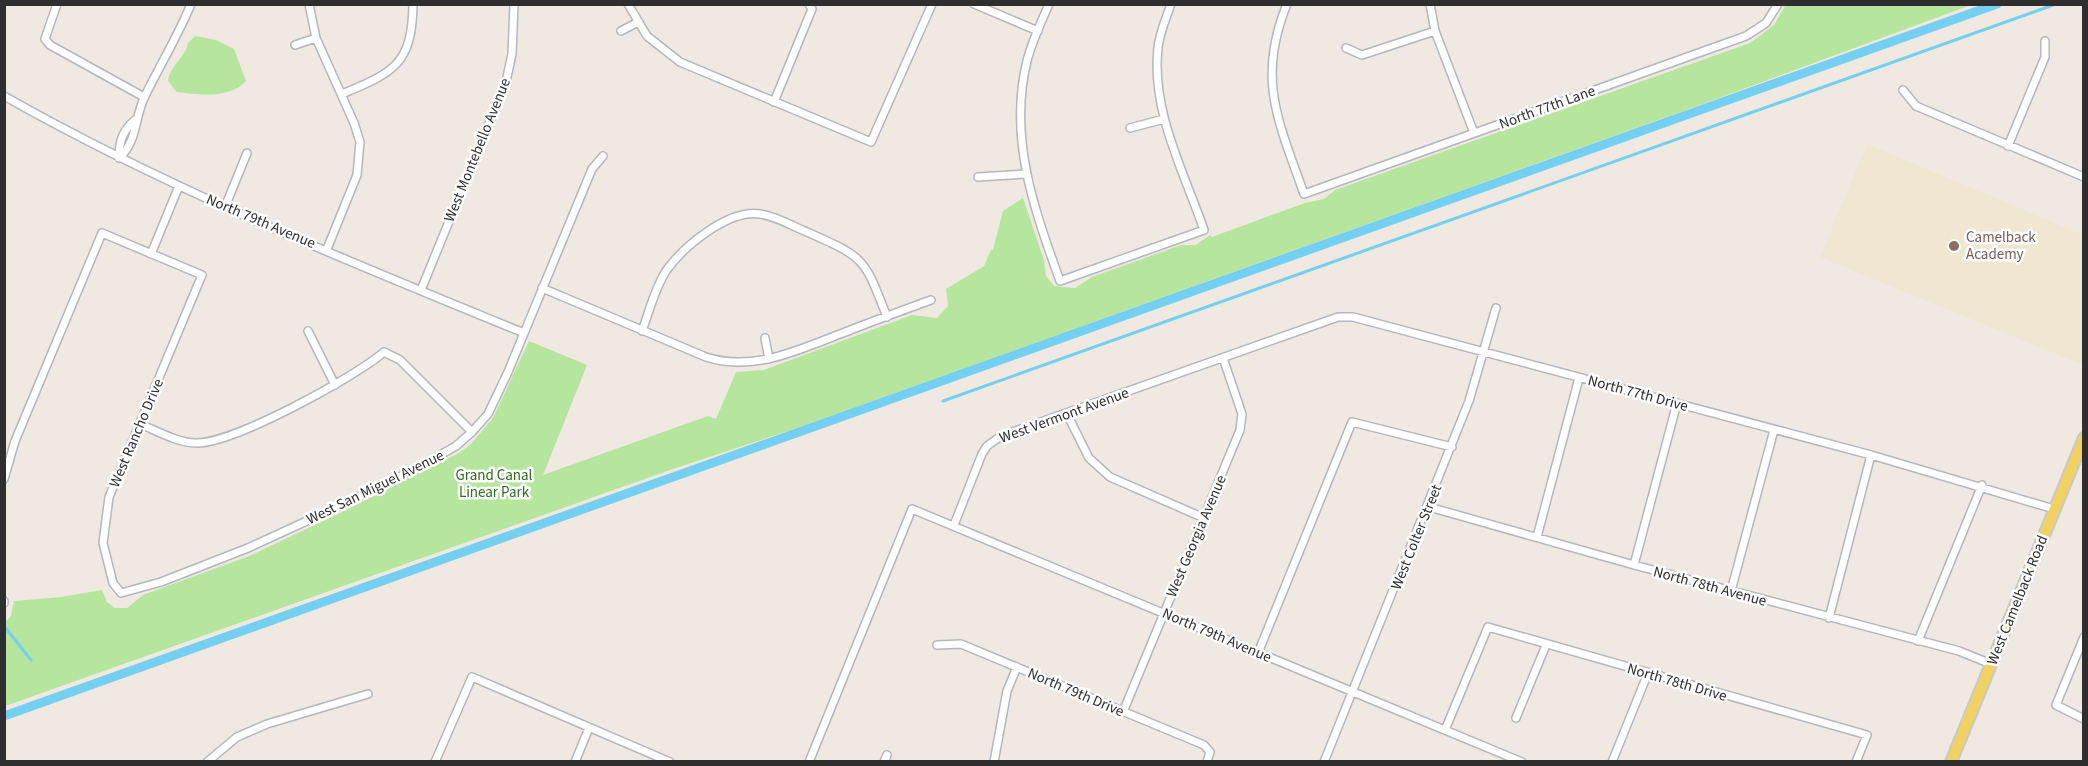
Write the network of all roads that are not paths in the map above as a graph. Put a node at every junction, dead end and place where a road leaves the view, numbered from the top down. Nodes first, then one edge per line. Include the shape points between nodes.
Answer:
1 (57, 4) edge
2 (191, 4) edge
3 (309, 4) edge
4 (413, 4) edge
5 (514, 4) edge
6 (628, 4) edge
7 (809, 4) edge
8 (932, 4) edge
9 (974, 4) edge
10 (1049, 4) edge
11 (1171, 4) edge
12 (1287, 4) edge
13 (1430, 4) edge
14 (1778, 4) edge
15 (638, 22) junction
16 (1038, 30) junction
17 (621, 31) dead end
18 (1435, 31) junction
19 (316, 38) junction
20 (2045, 41) dead end
21 (295, 45) dead end
22 (1346, 48) dead end
23 (1903, 90) dead end
24 (342, 94) junction
25 (4, 96) edge
26 (144, 97) junction
27 (774, 102) junction
28 (1164, 119) junction
29 (1130, 128) dead end
30 (1474, 133) junction
31 (2008, 146) junction
32 (247, 153) dead end
33 (603, 156) dead end
34 (119, 158) junction
35 (1025, 174) junction
36 (978, 177) dead end
37 (2084, 177) edge
38 (179, 186) junction
39 (225, 207) junction
40 (327, 249) junction
41 (151, 254) junction
42 (542, 288) junction
43 (421, 290) junction
44 (931, 300) dead end
45 (1496, 308) dead end
46 (887, 316) junction
47 (308, 331) dead end
48 (642, 331) junction
49 (524, 333) junction
50 (765, 338) dead end
51 (1484, 353) junction
52 (1223, 358) junction
53 (769, 359) junction
54 (1579, 378) junction
55 (335, 385) junction
56 (1677, 403) junction
57 (1067, 414) junction
58 (140, 424) junction
59 (1774, 430) junction
60 (472, 432) junction
61 (2084, 438) edge
62 (1452, 447) junction
63 (1871, 455) junction
64 (4, 479) edge
65 (1982, 485) junction
66 (1428, 507) junction
67 (2054, 508) junction
68 (1204, 518) junction
69 (954, 525) junction
70 (1537, 537) junction
71 (1634, 565) junction
72 (1731, 591) junction
73 (121, 593) joint
74 (1164, 613) junction
75 (1829, 618) junction
76 (2084, 637) edge
77 (1918, 641) junction
78 (937, 645) dead end
79 (1546, 645) junction
80 (1258, 653) junction
81 (1991, 664) junction
82 (1017, 667) junction
83 (1648, 674) junction
84 (1352, 692) junction
85 (368, 694) dead end
86 (1123, 711) junction
87 (1516, 718) dead end
88 (2084, 719) edge
89 (589, 728) junction
90 (1445, 730) junction
91 (207, 762) edge
92 (435, 762) edge
93 (575, 762) edge
94 (670, 762) edge
95 (809, 762) edge
96 (994, 762) edge
97 (1207, 762) edge
98 (1324, 762) edge
99 (1522, 762) edge
100 (1612, 762) edge
101 (1856, 762) edge
102 (1952, 762) edge

1 - 26 street via 45,39
2 - 26 street
3 - 19 street
4 - 24 street via 412,26 399,64 381,78
5 - 43 street, West Montebello Avenue via 512,54 506,82
6 - 15 street
7 - 27 street via 812,9
8 - 27 street via 871,142
9 - 16 street
10 - 16 street
11 - 28 street via 1158,47
12 - 30 street, North 77th Lane via 1276,30 1271,84 1274,109 1304,194
13 - 18 street
14 - 30 street, North 77th Lane via 1766,22 1746,36
15 - 17 street
15 - 27 street via 647,36 681,62
16 - 35 street via 1023,82 1021,134
18 - 22 street via 1362,55
18 - 30 street
19 - 21 street
19 - 24 street
20 - 31 street via 2045,57
23 - 31 street via 1916,106
24 - 40 street via 360,142 359,159 357,175
25 - 34 street, North 79th Avenue
26 - 34 street via 119,145
28 - 29 street
28 - 35 street via 1204,230 1060,280
31 - 37 street
32 - 39 street
33 - 42 street, West San Miguel Avenue via 592,169
34 - 38 street, North 79th Avenue
35 - 36 street
38 - 39 street, North 79th Avenue
38 - 41 street
39 - 40 street, North 79th Avenue
40 - 43 street, North 79th Avenue
41 - 58 street, West Rancho Drive via 202,275
41 - 64 street via 102,233 15,441
42 - 48 street
42 - 49 street, West San Miguel Avenue
43 - 49 street, North 79th Avenue
44 - 46 street
45 - 51 street, West Colter Street
46 - 48 street via 869,270 858,257 770,216 750,213 706,233 676,260 665,273
46 - 53 street
47 - 55 street
48 - 53 street via 719,361 733,364
49 - 60 street, West San Miguel Avenue via 488,414
50 - 53 street
51 - 52 street, North 77th Drive via 1344,316
51 - 54 street, North 77th Drive
51 - 62 street, West Colter Street
52 - 57 street, West Vermont Avenue
52 - 68 street, West Georgia Avenue via 1242,414
54 - 56 street, North 77th Drive
54 - 70 street
55 - 58 street via 214,441 195,444
55 - 60 street via 384,352 400,360
56 - 59 street, North 77th Drive
56 - 71 street
57 - 68 street via 1089,458 1110,477
57 - 69 street, West Vermont Avenue via 1001,436 987,446
58 - 73 street, West Rancho Drive via 109,497 103,528 106,556 115,588
59 - 63 street, North 77th Drive
59 - 72 street
60 - 73 street, West San Miguel Avenue via 414,470 326,513 172,578
61 - 67 main road, West Camelback Road
62 - 66 street, West Colter Street
62 - 80 street via 1352,422
63 - 65 street, North 77th Drive
63 - 75 street
65 - 67 street, North 77th Drive
65 - 77 street
66 - 70 street, North 78th Avenue
66 - 84 street, West Colter Street
67 - 81 main road, West Camelback Road
68 - 74 street, West Georgia Avenue
69 - 74 street, North 79th Avenue
69 - 95 street, North 79th Avenue via 912,509
70 - 71 street, North 78th Avenue
71 - 72 street, North 78th Avenue
72 - 75 street, North 78th Avenue
74 - 80 street, North 79th Avenue
74 - 86 street, West Georgia Avenue
75 - 77 street, North 78th Avenue
76 - 88 street via 2056,705
77 - 81 street, North 78th Avenue
78 - 82 street, North 79th Drive via 961,644
79 - 83 street, North 78th Drive
79 - 87 street
79 - 90 street, North 78th Drive via 1488,627
80 - 84 street, North 79th Avenue
81 - 102 main road, West Camelback Road
82 - 86 street, North 79th Drive
82 - 96 street via 1007,691
83 - 100 street
83 - 101 street, North 78th Drive via 1867,735
84 - 90 street, North 79th Avenue
84 - 98 street, West Colter Street
85 - 91 street via 237,736
86 - 97 street, North 79th Drive via 1204,745 1210,752
89 - 92 street via 472,677
89 - 93 street
89 - 94 street
90 - 99 street, North 79th Avenue

